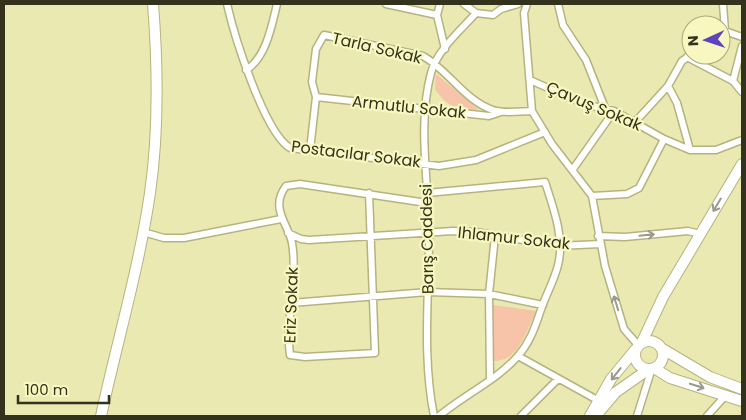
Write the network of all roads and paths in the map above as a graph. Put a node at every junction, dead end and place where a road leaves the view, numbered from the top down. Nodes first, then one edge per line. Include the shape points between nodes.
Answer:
1 (153, 4) edge
2 (227, 4) edge
3 (277, 4) edge
4 (386, 4) edge
5 (440, 4) edge
6 (464, 4) edge
7 (519, 4) edge
8 (527, 4) edge
9 (558, 4) edge
10 (476, 13) junction
11 (524, 13) junction
12 (437, 15) junction
13 (742, 46) edge
14 (445, 49) junction
15 (435, 63) junction
16 (681, 63) edge
17 (705, 65) edge
18 (246, 70) junction
19 (530, 80) junction
20 (733, 81) junction
21 (668, 86) junction
22 (742, 92) edge
23 (316, 96) junction
24 (605, 108) junction
25 (426, 109) junction
26 (532, 111) junction
27 (614, 111) junction
28 (502, 112) junction
29 (636, 121) junction
30 (545, 132) junction
31 (664, 139) junction
32 (742, 140) edge
33 (310, 150) junction
34 (690, 150) junction
35 (426, 162) junction
36 (742, 164) edge
37 (573, 169) junction
38 (369, 193) junction
39 (427, 193) junction
40 (592, 196) junction
41 (427, 203) junction
42 (281, 219) junction
43 (287, 231) junction
44 (143, 232) junction
45 (429, 234) junction
46 (700, 234) junction
47 (496, 236) junction
48 (598, 236) junction
49 (369, 237) junction
50 (600, 244) junction
51 (558, 246) junction
52 (428, 292) junction
53 (374, 294) junction
54 (489, 294) junction
55 (291, 302) junction
56 (543, 305) junction
57 (638, 345) junction
58 (661, 348) junction
59 (518, 356) junction
60 (652, 368) junction
61 (490, 379) junction
62 (558, 379) junction
63 (742, 389) edge
64 (726, 395) junction
65 (599, 401) junction
66 (742, 401) edge
67 (101, 416) edge
68 (434, 416) edge
69 (439, 416) edge
70 (521, 416) edge
71 (590, 416) edge
72 (595, 416) edge
73 (637, 416) edge
74 (707, 416) edge

1 - 44 main road via 157,118
2 - 18 street, Postacılar Sokak
3 - 18 street via 260,57
4 - 12 street
5 - 12 street
6 - 10 street
7 - 10 street via 501,8 493,15
7 - 11 street
8 - 11 street
9 - 24 street via 563,25 586,60
10 - 14 street
11 - 19 street
12 - 14 street
13 - 20 street
14 - 15 street
15 - 23 street, Tarla Sokak via 405,51 324,35 316,49 312,82
15 - 25 street, Barış Caddesi
15 - 28 street, Tarla Sokak via 475,101
16 - 21 street
17 - 20 street
18 - 33 street, Postacılar Sokak via 275,134 283,144
19 - 24 street, Çavuş Sokak via 584,104
19 - 26 street
20 - 22 street
21 - 29 street
21 - 34 street via 678,103
23 - 25 street, Armutlu Sokak
23 - 33 street
24 - 27 street, Çavuş Sokak
25 - 28 street, Armutlu Sokak via 489,116
25 - 35 street, Barış Caddesi
26 - 28 street, Tarla Sokak
26 - 30 street
27 - 29 street, Çavuş Sokak
27 - 37 street
29 - 31 street, Çavuş Sokak
30 - 35 street, Postacılar Sokak via 476,160 438,166
30 - 37 street
31 - 34 street, Çavuş Sokak
31 - 40 street via 639,188 627,194
32 - 34 street, Çavuş Sokak via 716,150
33 - 35 street, Postacılar Sokak
35 - 39 street, Barış Caddesi
36 -> 46 main road
37 - 40 street
38 - 41 street
38 - 42 street via 291,183 282,191
38 - 49 street
39 - 41 street, Barış Caddesi
39 - 51 street via 544,182 557,220
40 - 48 street
41 - 45 street, Barış Caddesi
42 - 43 street, Eriz Sokak
42 - 44 street via 184,238 164,238
43 - 49 street, Ihlamur Sokak via 309,240
43 - 55 street, Eriz Sokak via 293,245
44 - 67 main road
45 - 47 street, Ihlamur Sokak via 461,231
45 - 49 street, Ihlamur Sokak
45 - 52 street, Barış Caddesi
48 -> 46 street via 625,238 688,231
46 - 57 main road
47 - 51 street, Ihlamur Sokak
47 - 54 street
48 - 50 street
49 - 53 street
50 - 51 street, Ihlamur Sokak
57 -> 50 street via 624,329
51 - 56 street via 559,263
52 - 53 street
52 - 54 street
52 - 68 street, Barış Caddesi via 427,357
53 - 55 street
53 - 55 street, Eriz Sokak via 375,353 290,355
54 - 56 street
54 - 61 street
56 - 59 street via 532,338
57 - 58 main road via 650,341
57 - 60 main road via 637,363
57 -> 65 main road via 611,379
58 - 60 main road via 661,362
58 - 63 main road via 710,377
59 - 61 street
59 - 62 street
60 -> 64 main road via 670,378
60 - 72 main road via 616,392
60 - 73 street
61 - 69 street
62 - 65 street
62 - 70 street
64 - 66 main road
64 - 74 street
65 - 71 main road

